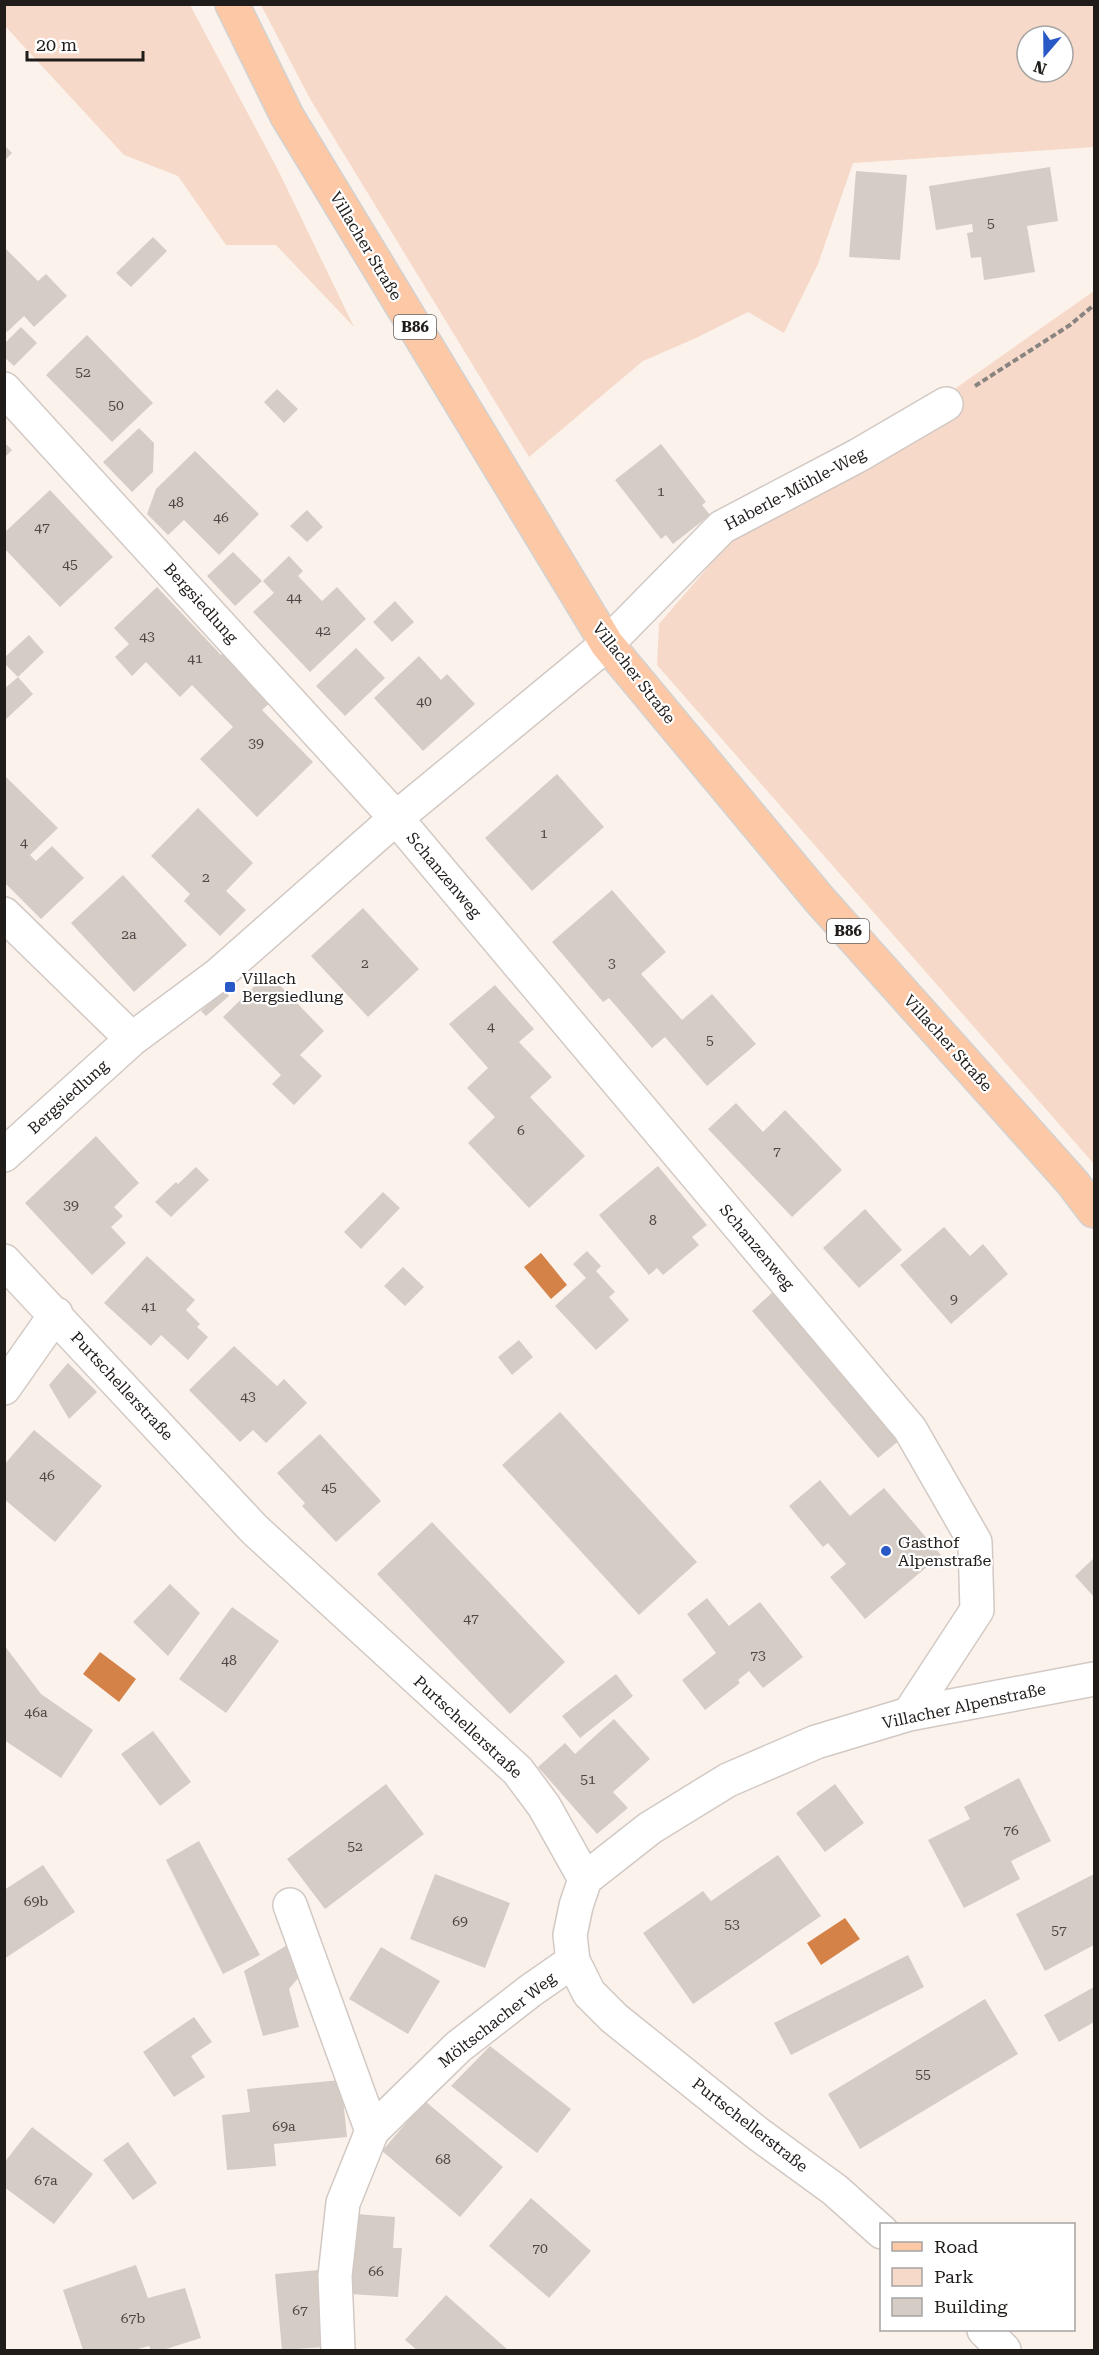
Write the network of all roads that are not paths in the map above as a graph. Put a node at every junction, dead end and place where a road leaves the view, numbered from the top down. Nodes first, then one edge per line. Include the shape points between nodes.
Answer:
1 (232, 4) edge
2 (4, 389) edge
3 (946, 404) road end
4 (608, 644) junction
5 (396, 818) junction
6 (4, 914) edge
7 (132, 1039) junction
8 (4, 1155) edge
9 (1095, 1211) edge
10 (4, 1261) edge
11 (56, 1314) junction
12 (4, 1388) edge
13 (1095, 1679) edge
14 (909, 1714) junction
15 (585, 1879) junction
16 (290, 1905) dead end
17 (573, 1962) junction
18 (372, 2131) junction
19 (880, 2230) edge
20 (985, 2331) edge
21 (338, 2350) edge
22 (1004, 2350) edge

1 - 4 main road, Villacher Straße / B86 via 287,116
2 - 5 street, Bergsiedlung
3 - 4 street, Haberle-Mühle-Weg via 722,527
4 - 5 street, Bergsiedlung
4 - 9 main road, Villacher Straße / B86 via 819,899
5 - 7 street, Bergsiedlung via 218,975
5 - 14 street, Schanzenweg via 910,1429 975,1542 977,1610
6 - 7 street
7 - 8 street, Bergsiedlung
10 - 11 street, Purtschellerstraße
11 - 12 street, Purtschellerstraße
11 - 15 street, Purtschellerstraße via 254,1529 518,1771 544,1806
13 - 14 street, Villacher Alpenstraße
14 - 15 street, Villacher Alpenstraße via 816,1742 728,1780 650,1828
15 - 17 street, Purtschellerstraße via 570,1935
16 - 18 street
17 - 18 street, Möltschacher Weg via 458,2047
17 - 19 street, Purtschellerstraße via 589,1993 614,2018 835,2190
18 - 21 street, Möltschacher Weg via 343,2203 335,2276
20 - 22 street

